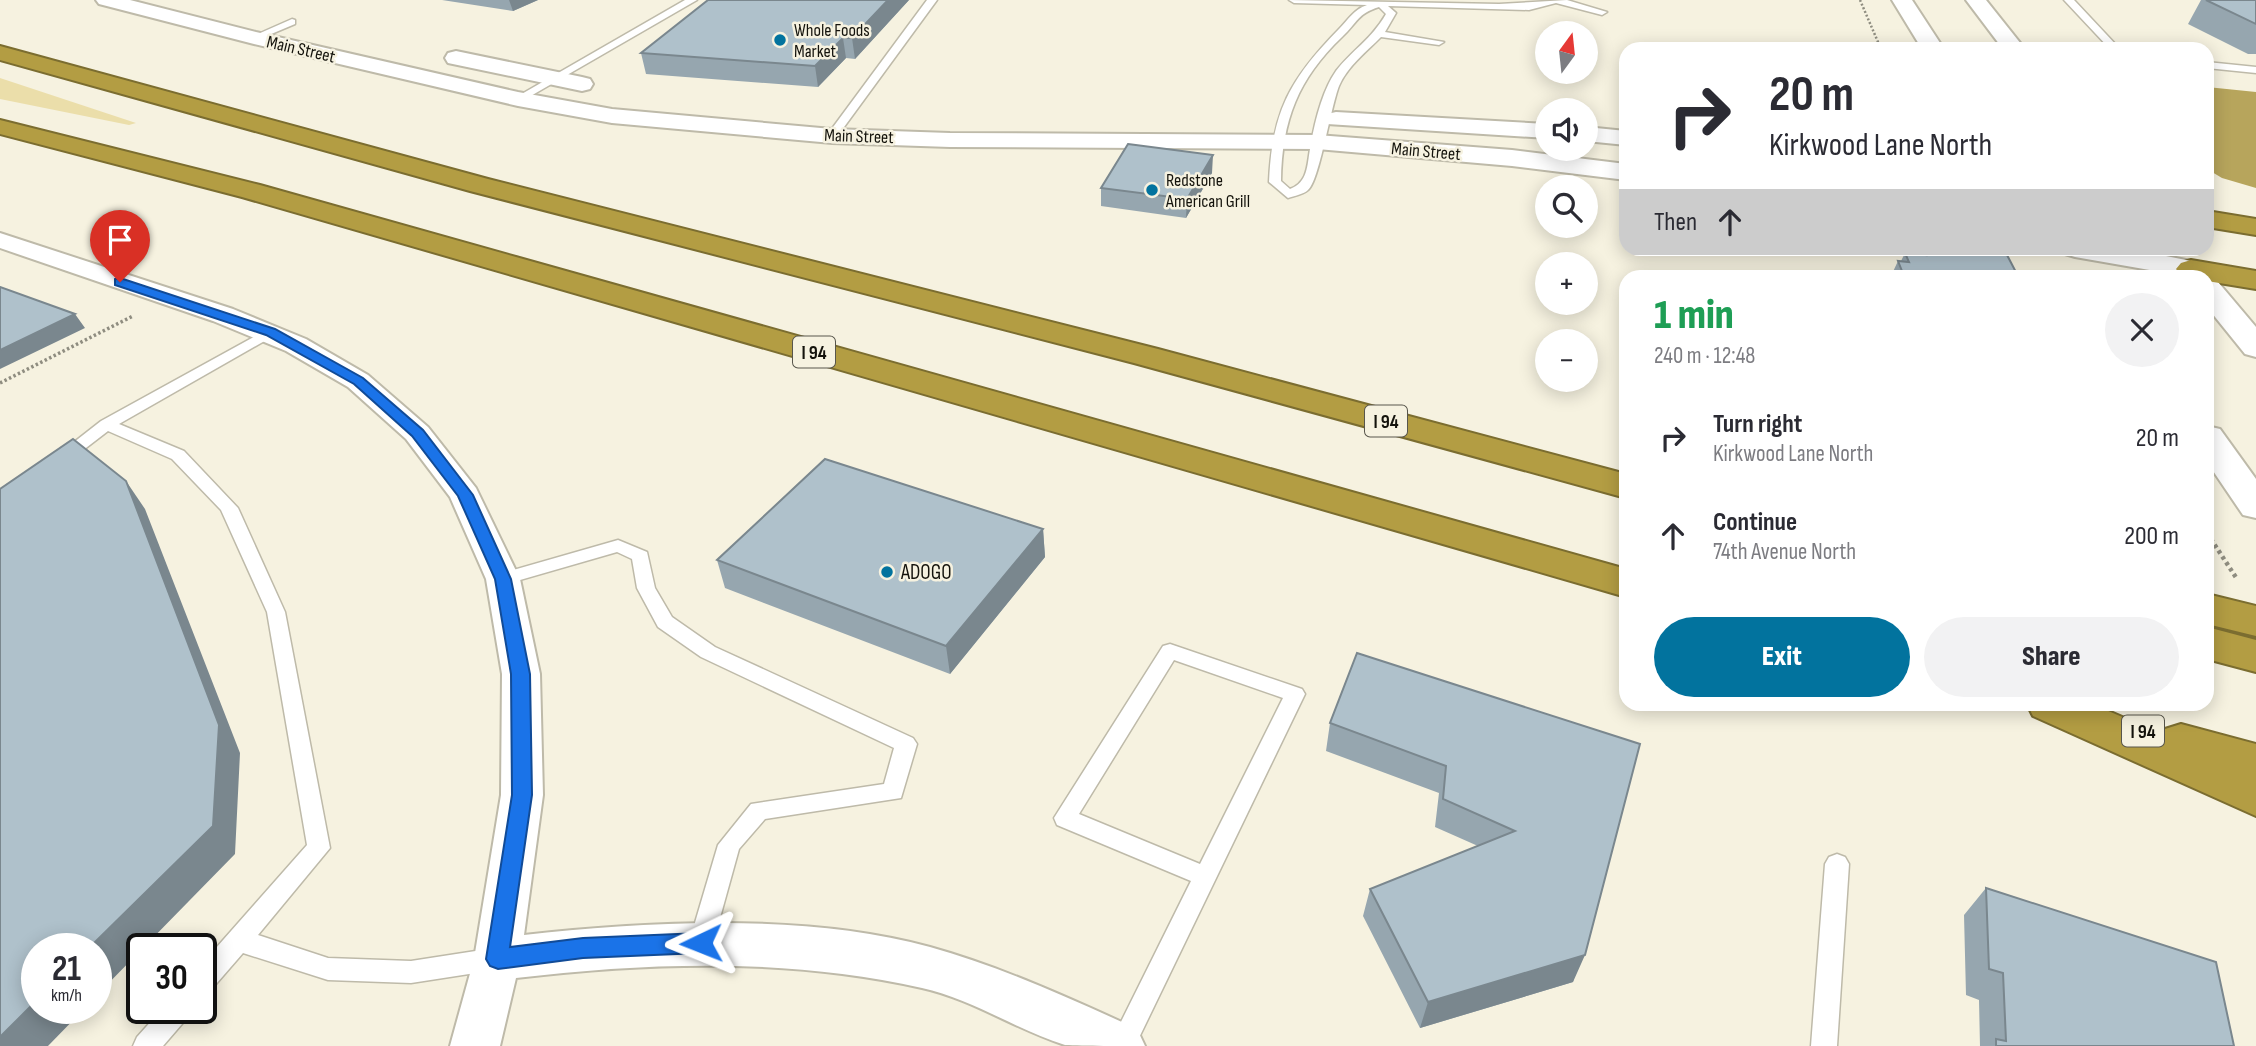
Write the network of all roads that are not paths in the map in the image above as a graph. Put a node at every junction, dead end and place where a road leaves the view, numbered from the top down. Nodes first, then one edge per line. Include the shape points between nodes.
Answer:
1 (106, 0) edge
2 (692, 0) edge
3 (932, 0) edge
4 (1294, 0) edge
5 (1556, 0) edge
6 (1902, 0) edge
7 (1976, 0) edge
8 (2069, 0) edge
9 (1380, 2) edge
10 (253, 12) dead end
11 (1602, 12) dead end
12 (292, 22) junction
13 (319, 28) dead end
14 (1379, 34) junction
15 (254, 38) junction
16 (1439, 42) dead end
17 (1929, 42) edge
18 (2009, 42) edge
19 (2108, 42) edge
20 (0, 53) edge
21 (437, 54) dead end
22 (2214, 66) edge
23 (2256, 70) edge
24 (556, 80) junction
25 (610, 89) dead end
26 (518, 99) junction
27 (823, 111) dead end
28 (862, 114) junction
29 (1325, 119) junction
30 (1274, 125) junction
31 (0, 127) edge
32 (1535, 130) edge
33 (1598, 135) edge
34 (832, 136) junction
35 (1619, 137) edge
36 (1317, 142) junction
37 (1619, 171) edge
38 (2214, 220) edge
39 (2256, 227) edge
40 (0, 240) edge
41 (2114, 256) edge
42 (2187, 270) edge
43 (2214, 274) edge
44 (2256, 280) edge
45 (2214, 297) edge
46 (270, 332) junction
47 (2256, 347) edge
48 (1146, 356) junction
49 (107, 424) junction
50 (2214, 447) edge
51 (54, 464) edge
52 (1619, 469) edge
53 (1619, 484) edge
54 (2256, 506) edge
55 (503, 579) junction
56 (1619, 581) edge
57 (2250, 605) edge
58 (2214, 608) edge
59 (2214, 645) edge
60 (2256, 656) edge
61 (2066, 711) edge
62 (2250, 778) edge
63 (1837, 864) dead end
64 (1206, 877) junction
65 (238, 940) junction
66 (701, 943) junction
67 (498, 959) junction
68 (217, 964) edge
69 (165, 1024) edge
70 (146, 1046) edge
71 (475, 1046) edge
72 (1121, 1046) edge
73 (1824, 1046) edge

1 - 15 street, Main Street
2 - 24 lane
3 - 28 lane
4 - 9 lane
5 - 9 lane via 1528,7
5 - 11 lane
6 - 17 street
7 - 18 street
8 - 19 lane
9 - 14 lane via 1391,13
9 - 30 lane via 1358,10 1351,25 1319,54 1302,74
10 - 12 street, Main Street
12 - 13 street, Main Street
12 - 15 lane
14 - 16 lane
14 - 29 lane via 1341,72
15 - 26 street, Main Street
20 - 48 highway, I 94 via 480,185
21 - 24 street
22 - 23 lane
24 - 25 street
24 - 26 lane
26 - 34 street, Main Street via 612,116
27 - 28 street, Main Street
28 - 34 lane
29 - 30 street, Main Street
29 - 32 street, Main Street
29 - 36 lane
30 - 34 street, Main Street via 950,140
30 - 36 street, Main Street
30 - 36 lane via 1275,183 1288,194 1304,188 1311,178
31 - 56 highway, I 94 via 251,191
33 - 35 street
36 - 37 street, Main Street
38 - 39 highway
40 - 46 street via 153,306
41 - 42 street
43 - 44 highway
45 - 47 street
46 - 49 lane
46 - 55 street via 358,381 417,433 465,495
48 - 52 highway
48 - 53 highway, I 94
49 - 51 lane
49 - 65 lane via 178,455 229,508 276,612 319,848
50 - 54 street
55 - 66 lane via 618,546 641,556 646,588 665,622 708,652 906,744 893,792 759,811 729,845
55 - 67 street via 520,674 522,795
57 - 58 highway
59 - 60 highway
61 - 62 highway
63 - 73 lane
64 - 64 lane via 1295,694 1170,651 1065,818
64 - 72 lane
65 - 67 lane via 328,969 411,972
65 - 68 lane
66 - 67 street via 583,948
66 - 72 street via 816,948 926,968 1035,1006
67 - 71 street
69 - 70 lane

